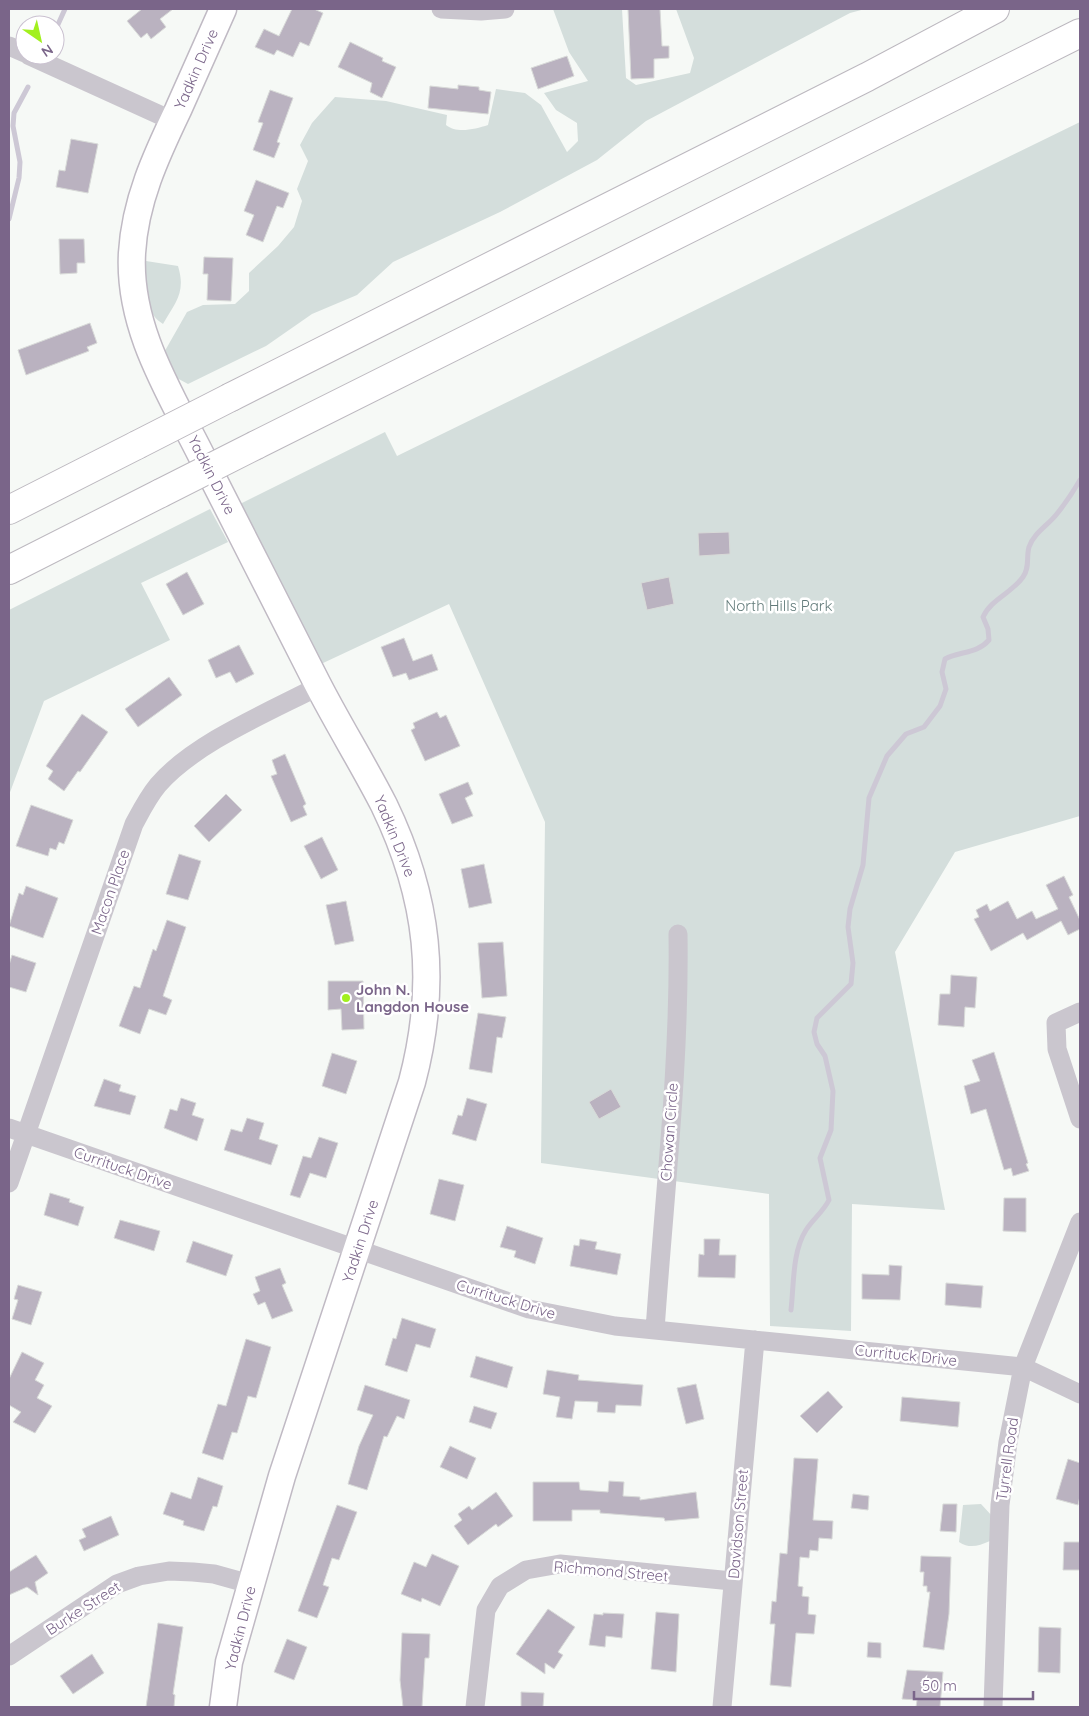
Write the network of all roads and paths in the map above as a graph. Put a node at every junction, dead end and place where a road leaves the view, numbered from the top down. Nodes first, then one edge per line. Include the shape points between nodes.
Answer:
1 (223, 9) edge
2 (441, 9) edge
3 (505, 9) edge
4 (995, 9) edge
5 (1080, 33) edge
6 (51, 65) edge
7 (173, 121) junction
8 (9, 510) edge
9 (9, 570) edge
10 (319, 686) junction
11 (678, 934) dead end
12 (1080, 1012) edge
13 (1080, 1119) edge
14 (18, 1131) edge
15 (9, 1183) edge
16 (1080, 1222) edge
17 (358, 1249) junction
18 (654, 1330) junction
19 (756, 1340) junction
20 (1023, 1367) junction
21 (1080, 1394) edge
22 (732, 1581) junction
23 (250, 1584) junction
24 (9, 1656) edge
25 (223, 1707) edge
26 (475, 1707) edge
27 (722, 1707) edge
28 (993, 1707) edge

1 - 7 street, Yadkin Drive
2 - 3 street via 481,12
4 - 8 highway, bridge
5 - 9 highway, bridge
6 - 7 street
7 - 10 street, Yadkin Drive via 150,172 137,221 132,254 134,293 141,325 167,389
10 - 14 street, Macon Place via 191,756 149,797 134,824
10 - 17 street, Yadkin Drive via 383,803 400,842 418,898 428,966 428,995 419,1056
11 - 18 street, Chowan Circle via 673,1084
12 - 13 street via 1056,1023 1057,1048
14 - 15 street, Macon Place
14 - 17 street, Currituck Drive
16 - 20 street, Tyrrell Road
17 - 18 street, Currituck Drive via 529,1309 615,1326
17 - 23 street, Yadkin Drive via 282,1476
18 - 19 street, Currituck Drive
19 - 20 street, Currituck Drive
19 - 22 street, Davidson Street
20 - 21 street, Currituck Drive
20 - 28 street, Tyrrell Road via 1000,1505
22 - 26 street, Richmond Street via 560,1564 526,1570 500,1586 486,1610
22 - 27 street, Davidson Street
23 - 24 street, Burke Street via 214,1574 169,1571 139,1576 117,1584
23 - 25 street, Yadkin Drive via 229,1662

